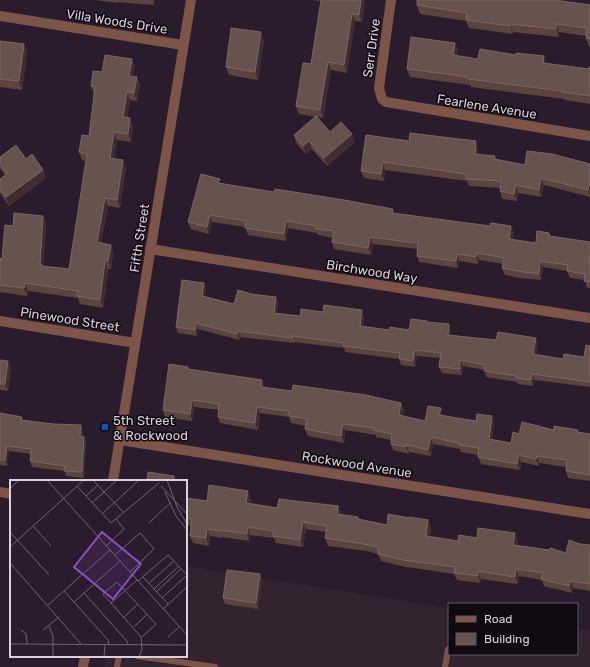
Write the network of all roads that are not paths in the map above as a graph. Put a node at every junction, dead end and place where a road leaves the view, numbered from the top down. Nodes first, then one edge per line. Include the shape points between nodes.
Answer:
1 (191, 0) edge
2 (391, 0) edge
3 (0, 16) edge
4 (183, 45) junction
5 (382, 99) joint
6 (590, 136) edge
7 (150, 249) junction
8 (590, 318) edge
9 (0, 321) edge
10 (135, 343) junction
11 (120, 440) junction
12 (113, 480) edge
13 (0, 492) edge
14 (10, 494) edge
15 (590, 514) edge
16 (448, 649) edge
17 (85, 657) edge
18 (119, 657) edge
19 (144, 657) edge
20 (83, 667) edge
21 (117, 667) edge
22 (215, 667) edge
23 (445, 667) edge

1 - 4 street, Fifth Street
2 - 5 street, Serr Drive via 379,88
3 - 4 street, Villa Woods Drive
4 - 7 street, Fifth Street
5 - 6 street, Fearlene Avenue via 392,104
7 - 8 street, Birchwood Way
7 - 10 street, Fifth Street
9 - 10 street, Pinewood Street
10 - 11 street, Fifth Street
11 - 12 street, Fifth Street
11 - 15 street, Rockwood Avenue
13 - 14 street
16 - 23 lane
17 - 20 street
18 - 21 lane
19 - 22 lane

